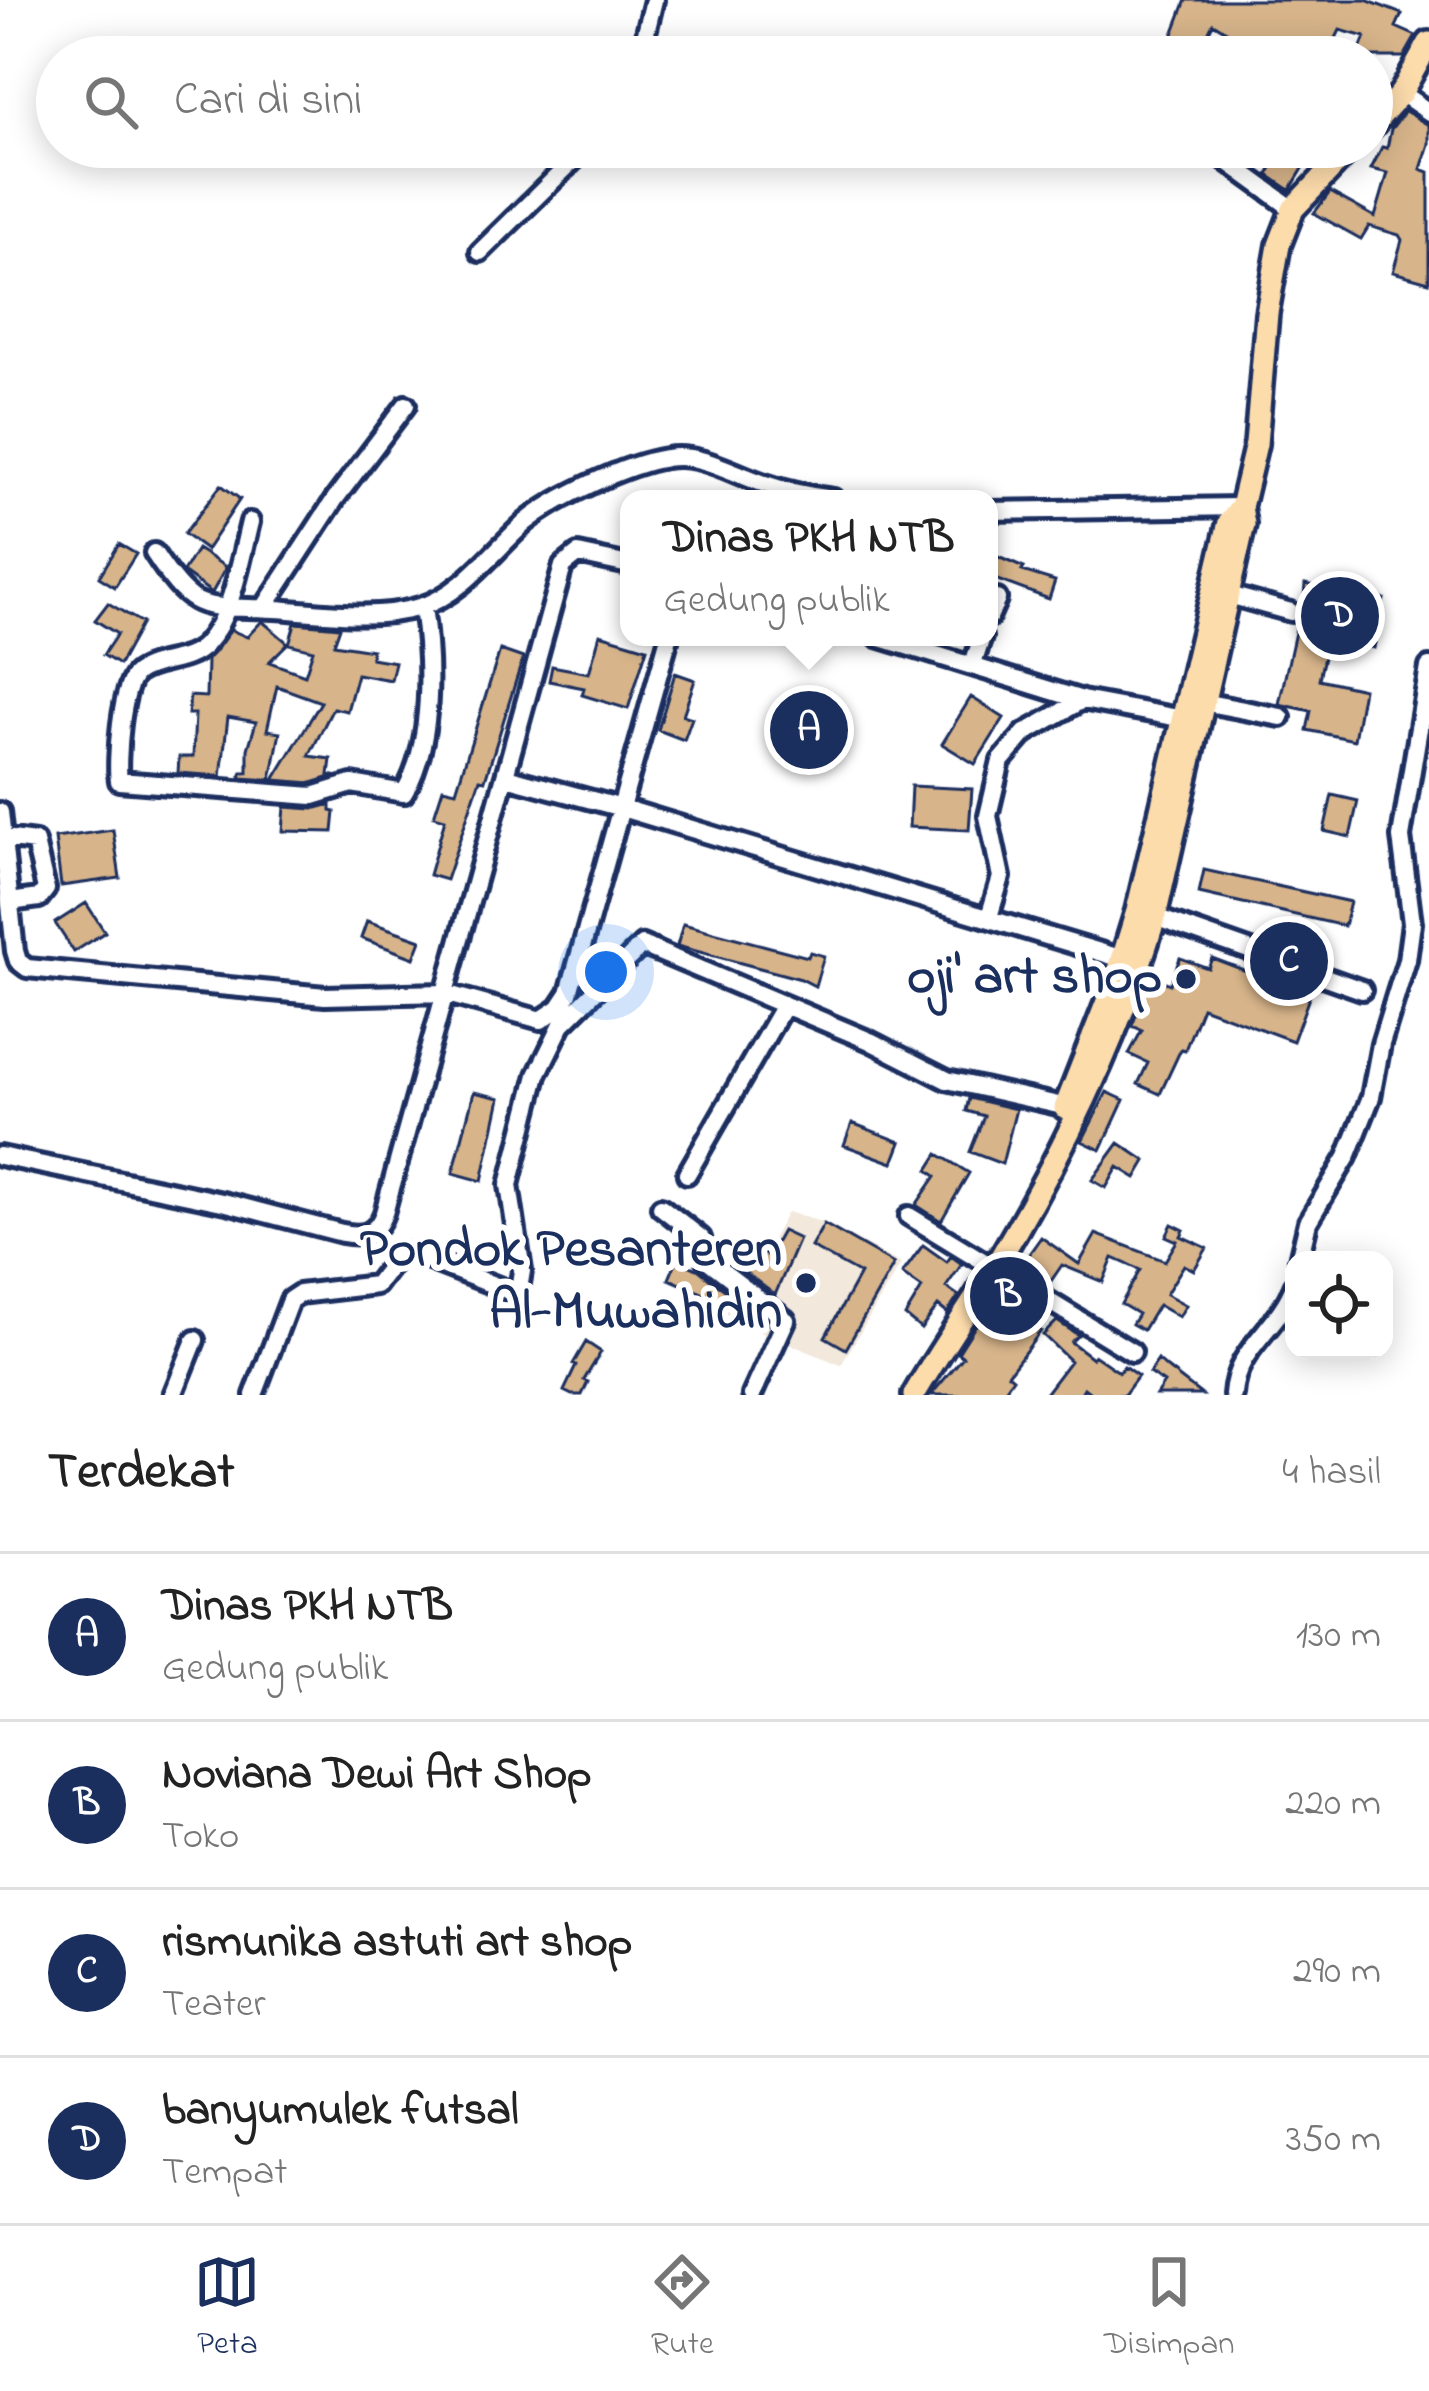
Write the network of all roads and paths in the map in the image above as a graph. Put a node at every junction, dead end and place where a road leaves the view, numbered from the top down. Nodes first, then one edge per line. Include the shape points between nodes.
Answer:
1 (654, 0) edge
2 (645, 36) edge
3 (1429, 43) edge
4 (1401, 94) junction
5 (1393, 103) edge
6 (1429, 112) edge
7 (566, 168) edge
8 (1237, 168) edge
9 (1332, 168) edge
10 (1293, 209) junction
11 (480, 252) dead end
12 (406, 405) dead end
13 (792, 490) edge
14 (1241, 507) junction
15 (998, 511) edge
16 (250, 522) dead end
17 (154, 553) dead end
18 (620, 564) edge
19 (1229, 595) junction
20 (423, 607) junction
21 (264, 608) junction
22 (226, 609) junction
23 (1291, 612) dead end
24 (667, 646) edge
25 (910, 646) edge
26 (979, 646) edge
27 (973, 664) junction
28 (1429, 667) edge
29 (1082, 700) junction
30 (1192, 710) junction
31 (1281, 717) dead end
32 (506, 777) junction
33 (622, 808) junction
34 (0, 812) edge
35 (4, 838) junction
36 (3, 859) edge
37 (10, 902) junction
38 (989, 917) junction
39 (1155, 917) junction
40 (7, 933) edge
41 (1125, 972) junction
42 (1362, 990) dead end
43 (441, 1004) junction
44 (783, 1007) junction
45 (1071, 1108) junction
46 (0, 1156) edge
47 (687, 1174) dead end
48 (661, 1207) dead end
49 (909, 1216) dead end
50 (1301, 1251) edge
51 (995, 1266) junction
52 (1285, 1301) edge
53 (195, 1340) dead end
54 (1132, 1352) dead end
55 (173, 1395) edge
56 (254, 1395) edge
57 (752, 1395) edge
58 (914, 1395) edge
59 (1233, 1395) edge

1 - 2 street
3 - 4 main road
4 - 5 main road
4 - 6 street
7 - 11 street
8 - 10 street
9 - 10 main road
10 - 14 main road via 1274,263 1256,444
12 - 21 street
13 - 20 street via 668,457 540,512
14 - 15 street
14 - 19 main road
14 - 30 main road via 1229,522
16 - 22 street
17 - 22 street via 184,596
18 - 32 street via 578,554 563,566
19 - 23 street
19 - 30 main road
20 - 21 street via 367,614
20 - 22 street via 430,688 404,793 352,784 313,796 119,781 131,677 204,647
21 - 22 street
24 - 33 street
25 - 27 street
26 - 27 street
27 - 29 street
28 - 50 street via 1401,838 1412,923 1407,960 1371,1097
29 - 30 street
29 - 38 street via 1025,733 1001,761 988,816 1001,877
30 - 31 street
30 - 39 main road
30 - 41 main road
32 - 33 street
32 - 43 street
33 - 38 street
33 - 43 street via 559,1008 533,1020
34 - 35 street
35 - 36 street
35 - 37 street via 35,842 46,889 39,898
36 - 37 street
37 - 40 street
38 - 41 street
39 - 41 main road
39 - 42 street
40 - 43 street via 18,961 33,969
41 - 45 main road
43 - 46 street via 384,1213 368,1234
44 - 45 street via 947,1079
44 - 47 street
44 - 56 street via 638,947 562,1024 537,1075 509,1185 519,1289 400,1253 376,1286 290,1300
45 - 51 main road
48 - 57 street via 700,1238 706,1258 786,1320
49 - 51 street
51 - 54 street
51 - 58 main road
52 - 59 street via 1243,1356
53 - 55 street

